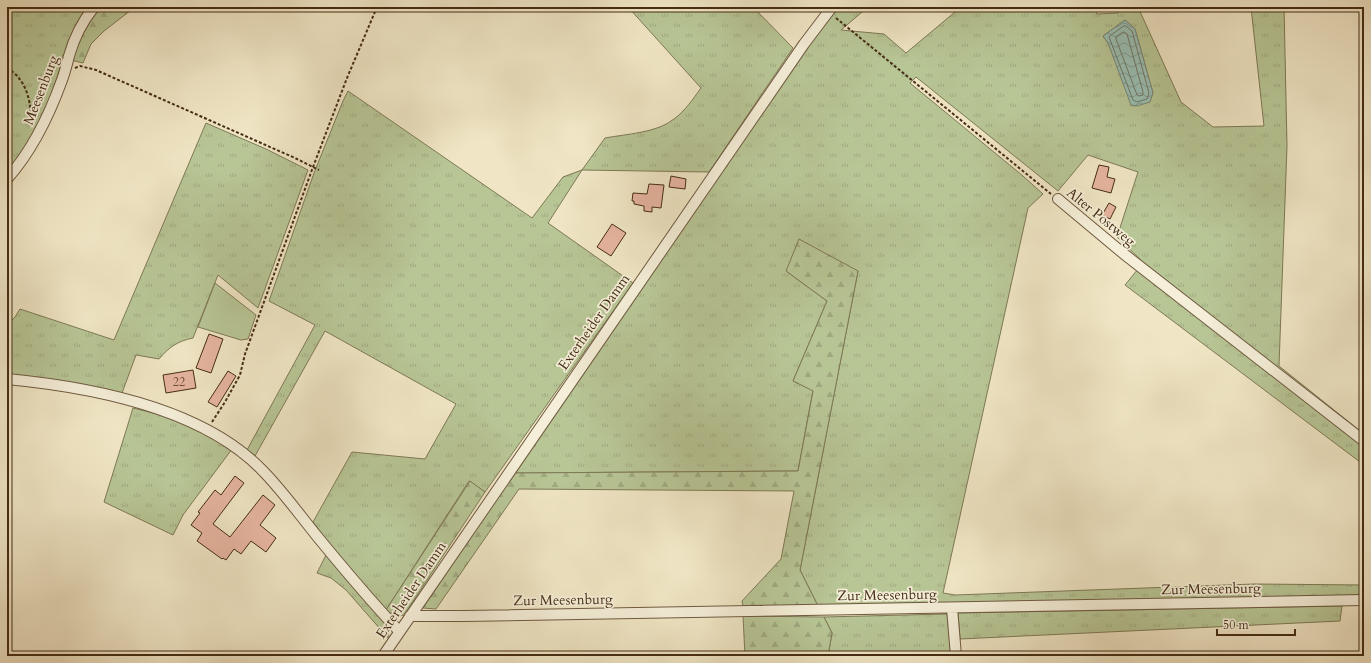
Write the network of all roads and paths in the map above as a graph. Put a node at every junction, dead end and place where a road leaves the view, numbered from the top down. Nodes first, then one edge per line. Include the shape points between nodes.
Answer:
1 (94, 7) edge
2 (377, 7) edge
3 (829, 8) edge
4 (7, 68) edge
5 (65, 72) junction
6 (31, 127) dead end
7 (313, 167) junction
8 (319, 170) dead end
9 (7, 179) edge
10 (1058, 199) joint
11 (7, 380) edge
12 (207, 430) junction
13 (1364, 441) edge
14 (1364, 600) edge
15 (952, 608) junction
16 (410, 616) junction
17 (399, 631) junction
18 (382, 656) edge
19 (956, 656) edge

1 - 5 street, Meesenburg via 74,40
2 - 7 path
3 - 10 path, Alter Postweg
3 - 16 street, Exterheider Damm
4 - 6 path via 20,80 28,94
5 - 7 path via 80,66 96,70
5 - 9 street, Meesenburg via 42,128
7 - 8 path
7 - 12 path via 245,354 240,375
10 - 13 street, Alter Postweg via 1124,254
11 - 12 street via 39,383 147,405 176,414
12 - 17 street via 238,449 262,469 350,577
14 - 15 street, Zur Meesenburg
15 - 16 street, Zur Meesenburg
15 - 19 street
16 - 17 street, Exterheider Damm
17 - 18 street, Exterheider Damm

